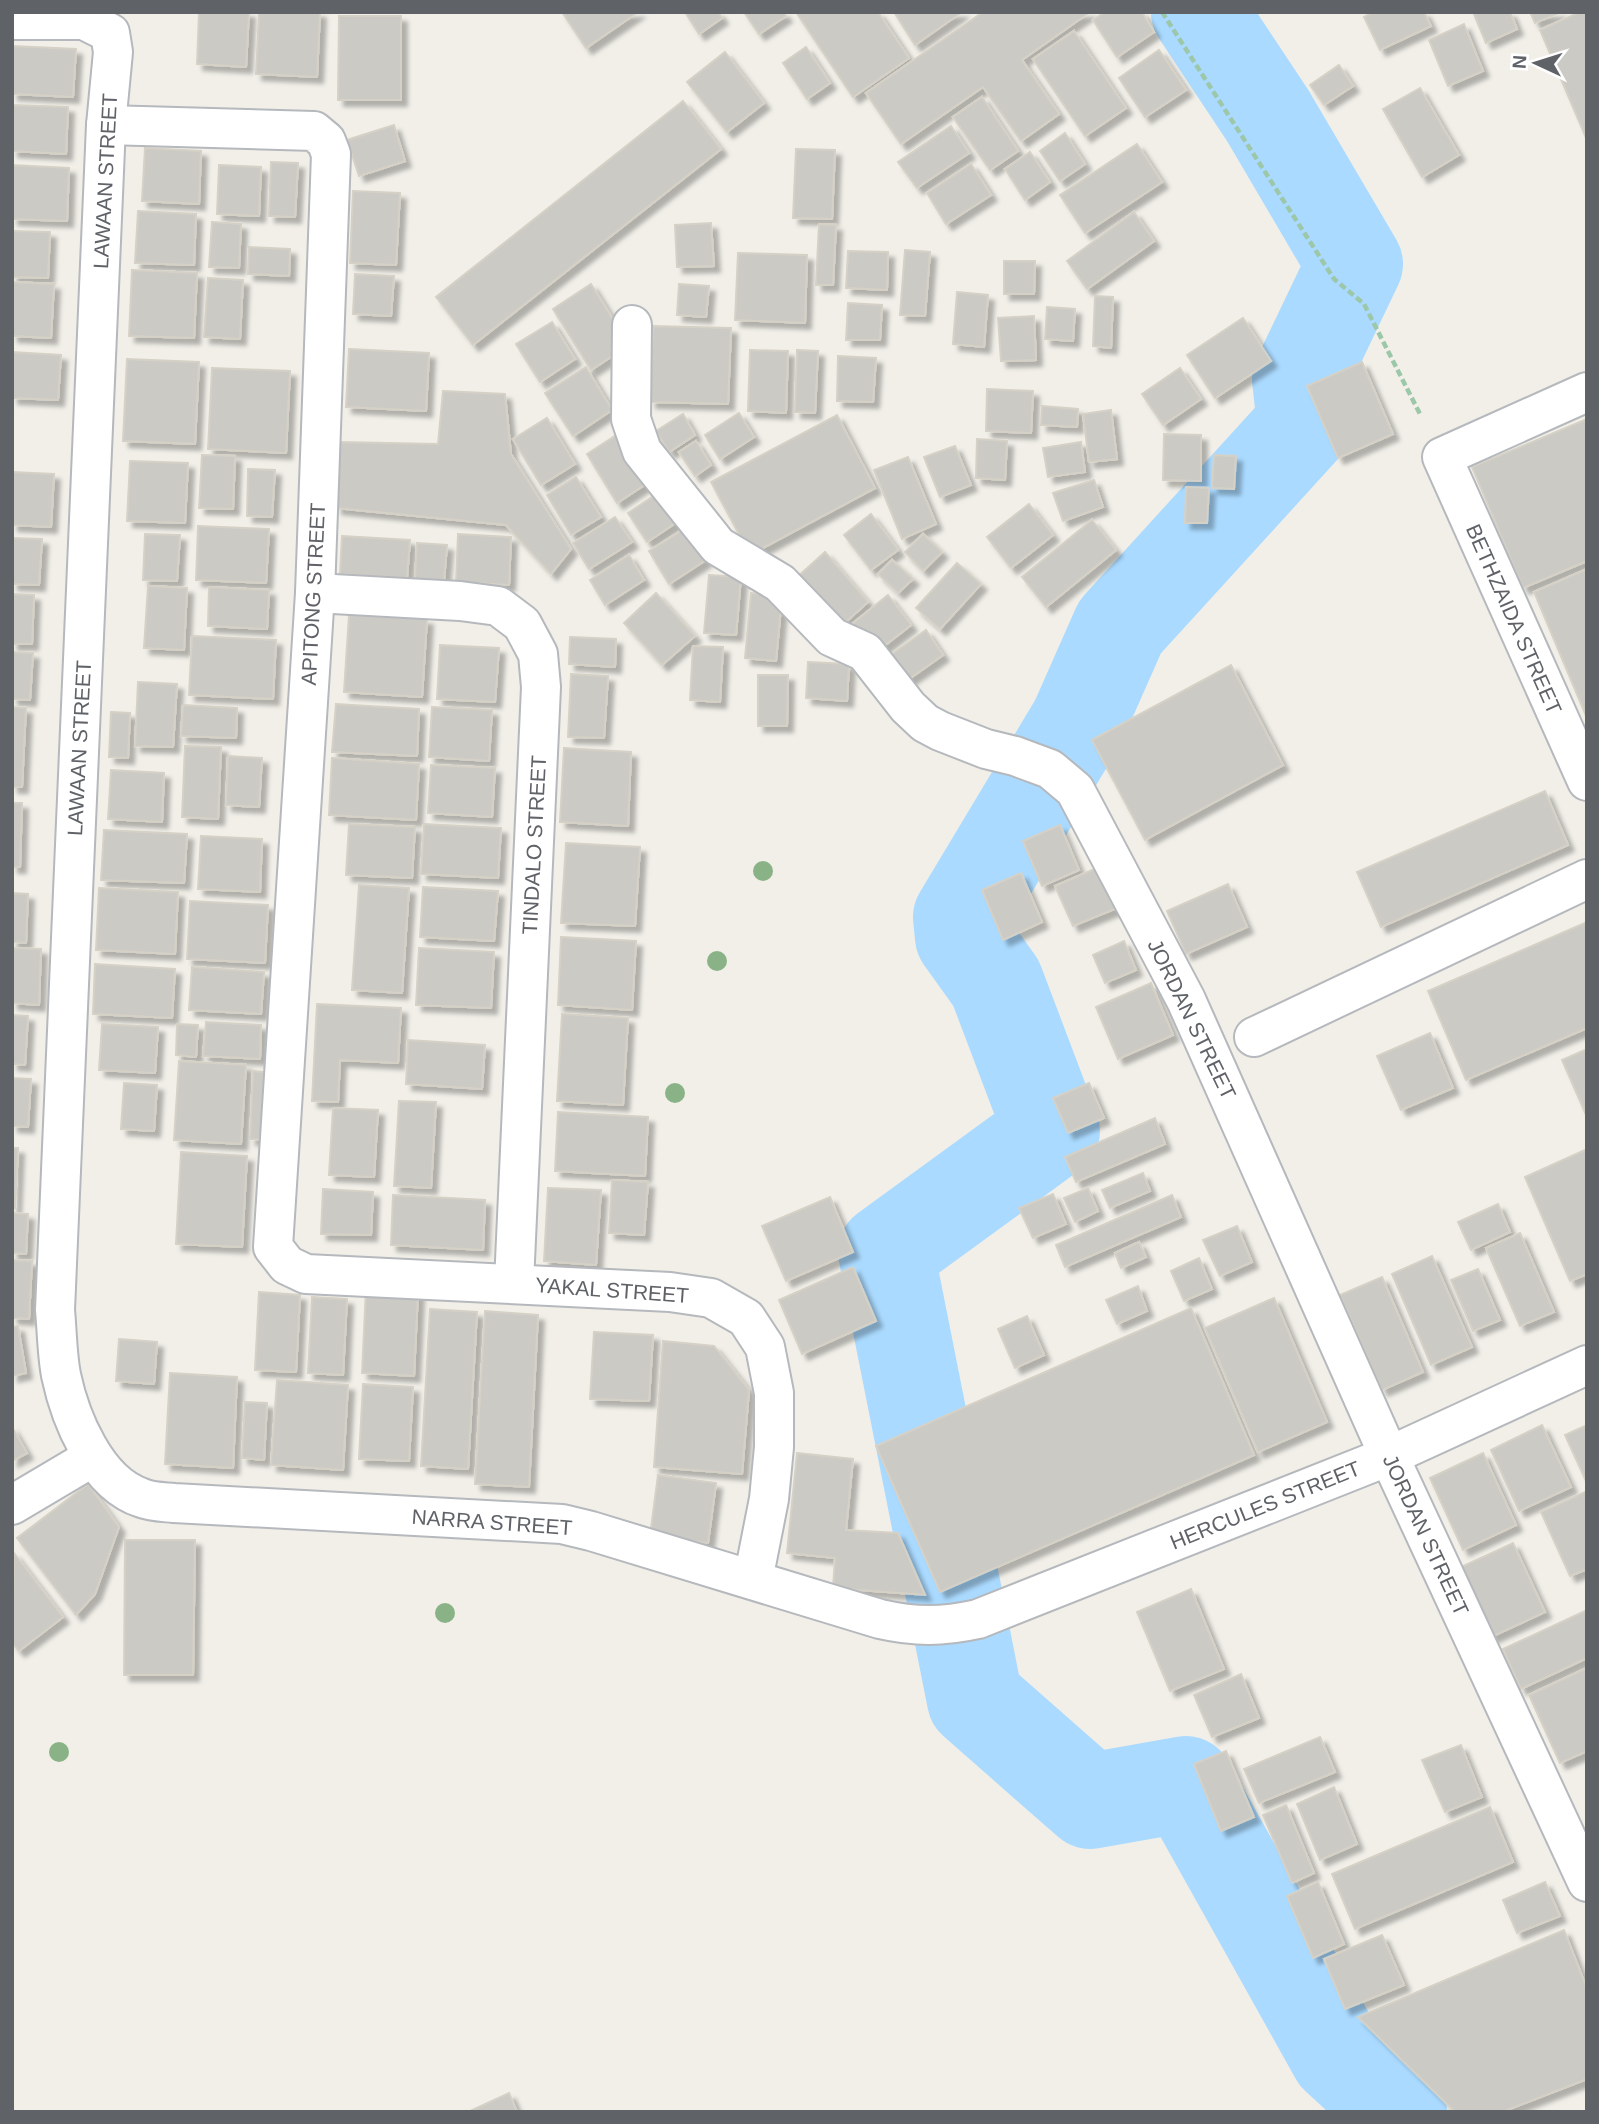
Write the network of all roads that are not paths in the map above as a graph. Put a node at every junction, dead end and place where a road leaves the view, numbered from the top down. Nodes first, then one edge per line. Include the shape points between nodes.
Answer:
1 (12, 20) edge
2 (106, 125) junction
3 (632, 325) dead end
4 (1587, 391) edge
5 (315, 593) junction
6 (1587, 781) edge
7 (1587, 879) edge
8 (1254, 1037) dead end
9 (287, 1265) joint
10 (514, 1283) junction
11 (1587, 1365) edge
12 (1389, 1456) junction
13 (93, 1457) junction
14 (12, 1505) edge
15 (753, 1580) junction
16 (978, 1619) joint
17 (1587, 1882) edge

1 - 2 street, LAWAAN STREET via 84,20 110,33 113,52
2 - 5 street, APITONG STREET via 314,131 327,141 331,154
2 - 13 street, LAWAAN STREET via 55,1310 61,1375 74,1420
3 - 12 street, JORDAN STREET via 631,419 642,451 718,546 780,583 832,637 865,652 925,723 1015,756 1062,780 1186,1000
4 - 6 street, BETHZAIDA STREET via 1442,457
5 - 9 street, APITONG STREET via 273,1247
5 - 10 street, TINDALO STREET via 498,606 522,624 538,653 541,687
7 - 8 street
9 - 10 street, YAKAL STREET via 306,1274
10 - 15 street, YAKAL STREET via 711,1298 746,1318 765,1347 775,1394 769,1499
11 - 12 street, HERCULES STREET
12 - 16 street, HERCULES STREET
12 - 17 street, JORDAN STREET
13 - 14 street
13 - 15 street, NARRA STREET via 114,1482 141,1498 562,1524
15 - 16 street, NARRA STREET via 909,1625

